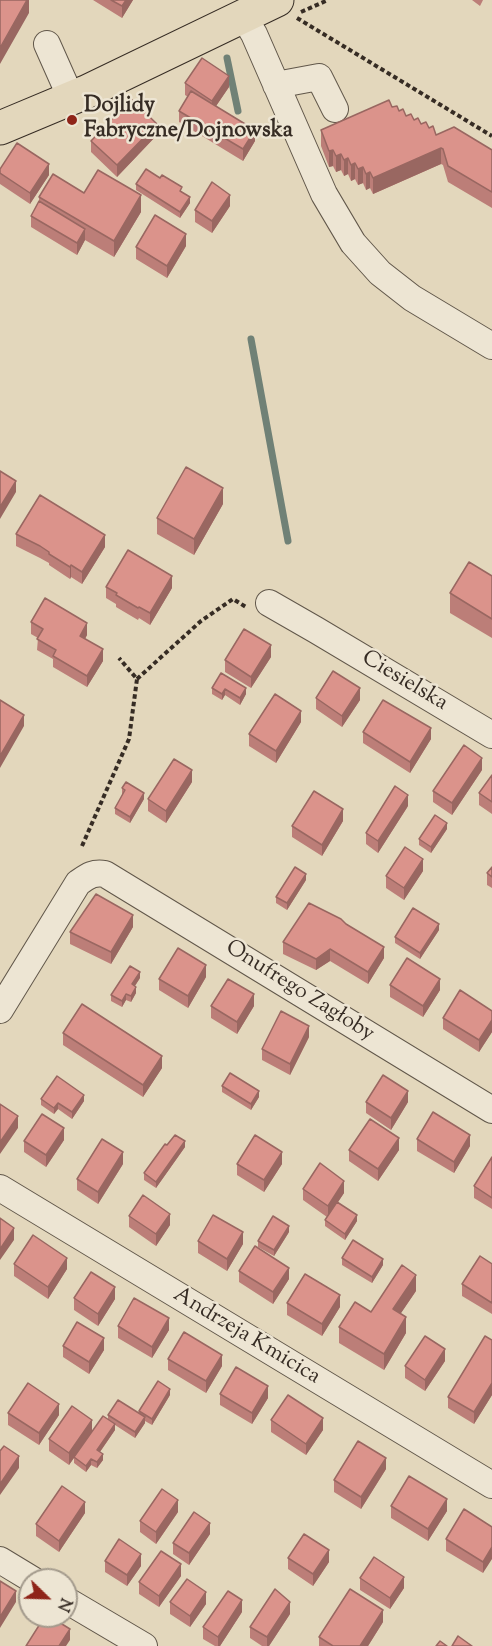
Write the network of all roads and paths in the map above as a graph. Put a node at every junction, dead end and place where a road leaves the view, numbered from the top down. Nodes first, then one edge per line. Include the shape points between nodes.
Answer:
1 (285, 8) edge
2 (243, 16) junction
3 (47, 44) dead end
4 (276, 85) junction
5 (71, 98) junction
6 (335, 108) dead end
7 (0, 128) edge
8 (492, 136) edge
9 (492, 346) edge
10 (238, 603) dead end
11 (269, 603) dead end
12 (118, 658) dead end
13 (137, 679) junction
14 (492, 735) edge
15 (82, 846) dead end
16 (0, 1010) edge
17 (492, 1110) edge
18 (0, 1188) edge
19 (492, 1485) edge
20 (0, 1560) edge
21 (18, 1571) edge
22 (78, 1607) edge
23 (144, 1646) edge

1 - 2 highway
1 - 8 path
2 - 4 street
2 - 5 highway
3 - 5 street
4 - 6 street via 319,77
4 - 9 street via 324,194 353,243 380,273 412,298
5 - 7 highway
10 - 13 path via 233,599 201,621
11 - 14 street, Ciesielska
12 - 13 path
13 - 15 path via 129,739
16 - 17 street, Onufrego Zagłoby via 78,883 88,875 105,874
18 - 19 street, Andrzeja Kmicica
20 - 21 street
22 - 23 street

